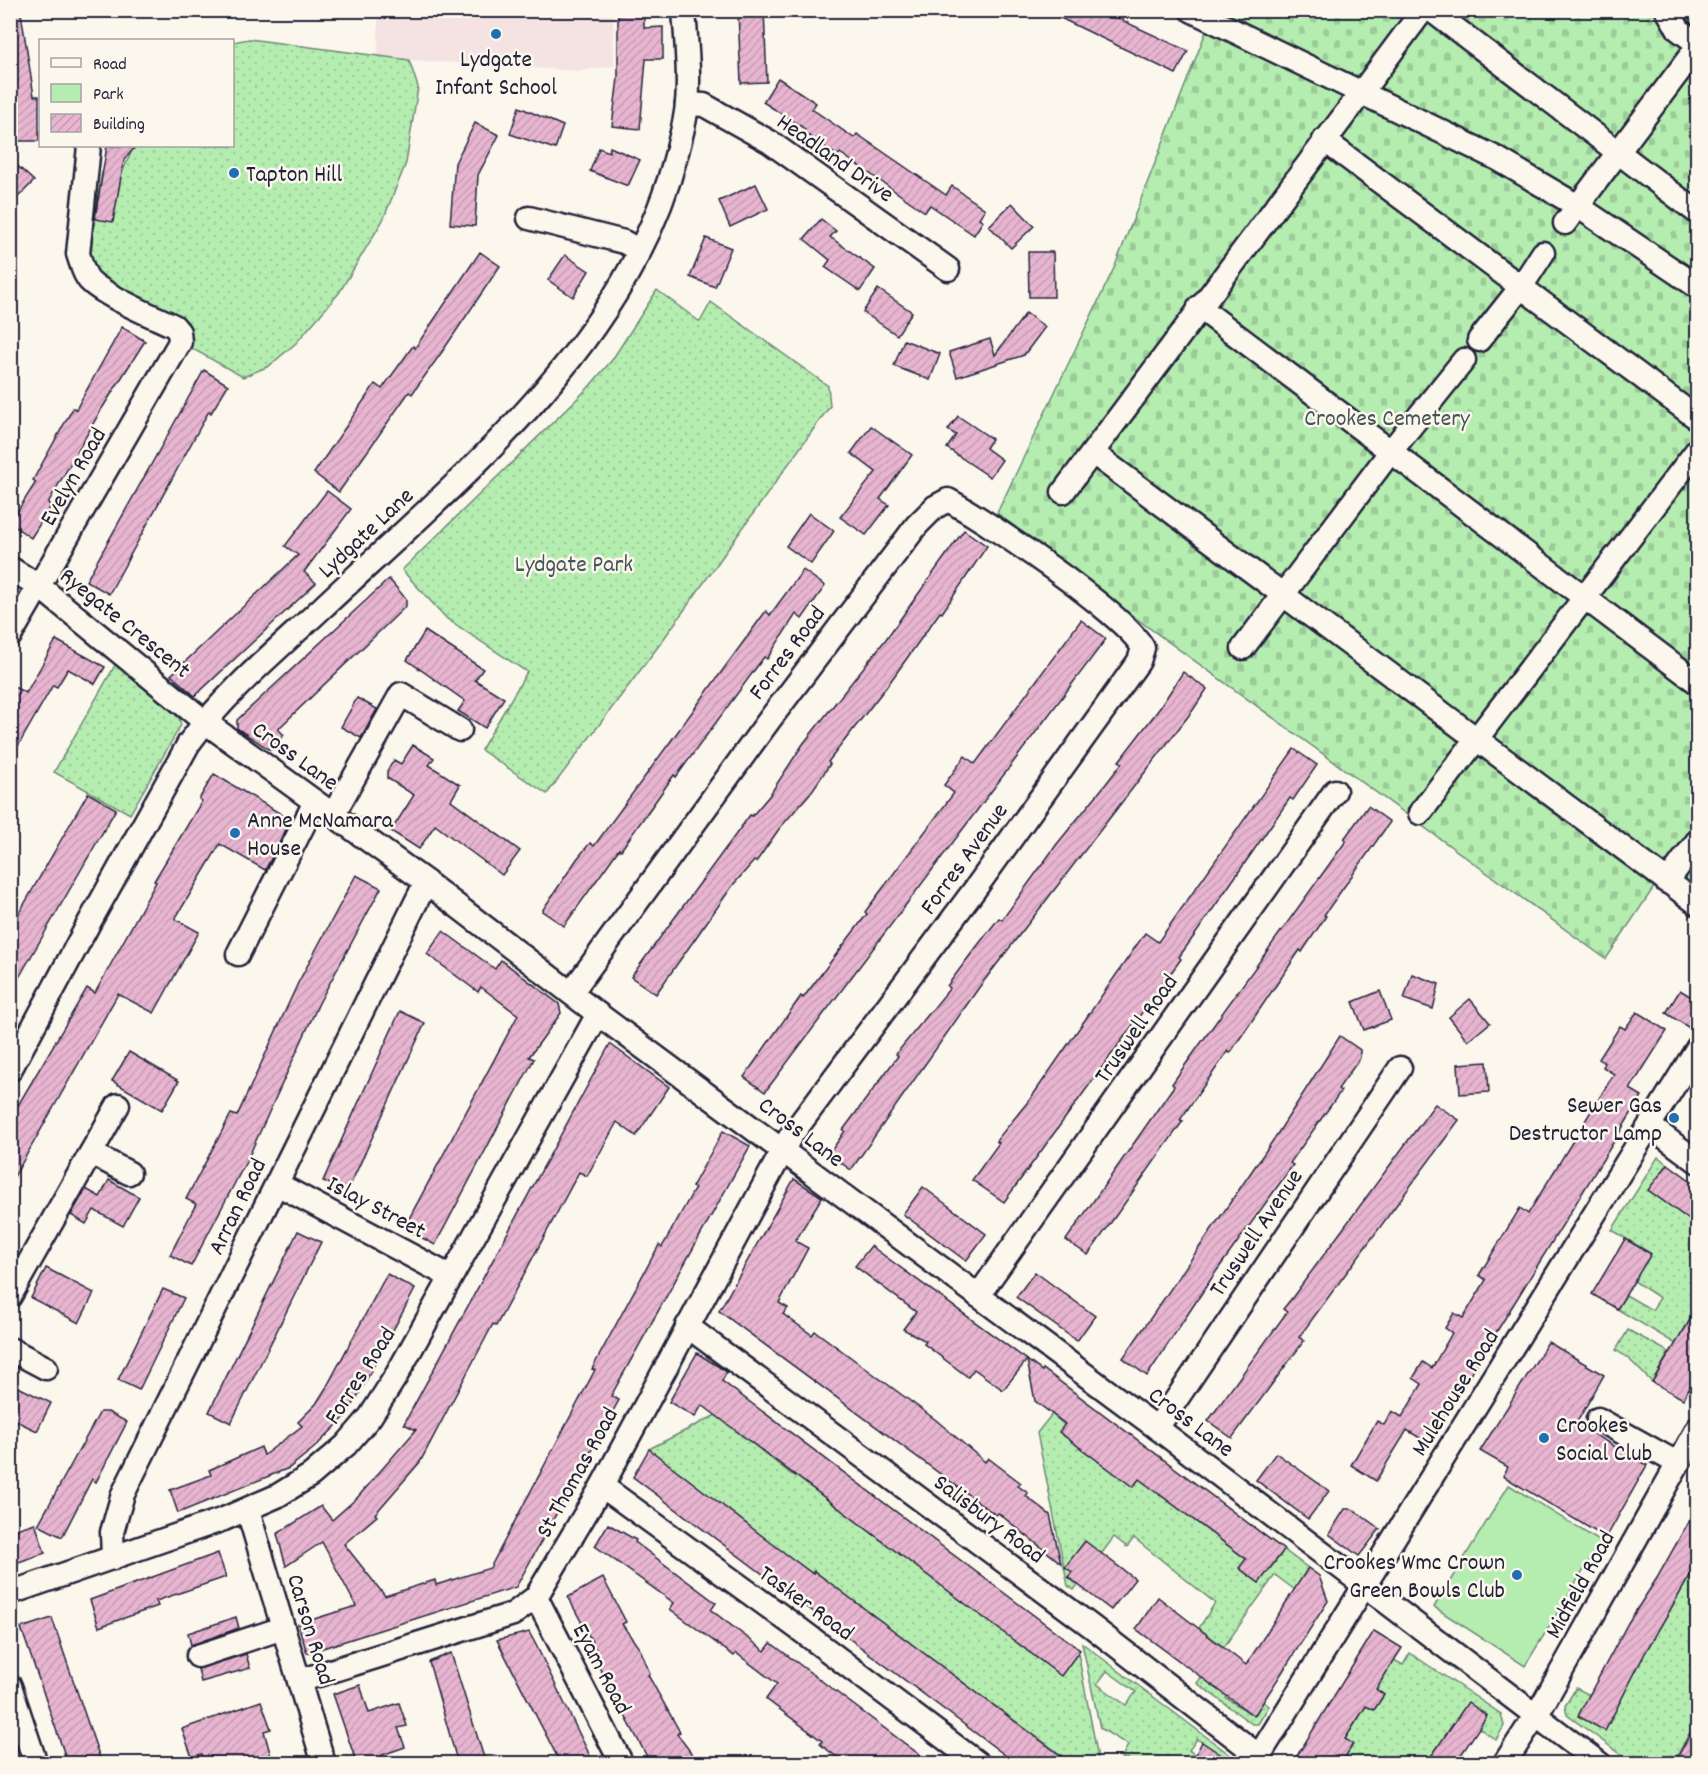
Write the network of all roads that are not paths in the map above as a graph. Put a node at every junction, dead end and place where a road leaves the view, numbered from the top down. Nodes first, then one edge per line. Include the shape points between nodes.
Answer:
1 (684, 10) edge
2 (1423, 10) edge
3 (1431, 10) edge
4 (1667, 10) edge
5 (1201, 14) edge
6 (1698, 45) edge
7 (1362, 93) junction
8 (687, 104) junction
9 (1324, 140) junction
10 (88, 147) edge
11 (1618, 154) junction
12 (1698, 213) edge
13 (1570, 214) junction
14 (529, 218) dead end
15 (640, 250) junction
16 (1543, 253) dead end
17 (948, 269) dead end
18 (1521, 287) junction
19 (1698, 287) edge
20 (1199, 307) junction
21 (1479, 340) dead end
22 (1464, 360) dead end
23 (1698, 419) edge
24 (1698, 449) edge
25 (1391, 451) junction
26 (1093, 453) junction
27 (1063, 492) dead end
28 (10, 568) edge
29 (40, 587) junction
30 (1282, 597) junction
31 (1584, 597) junction
32 (1096, 603) joint
33 (10, 636) edge
34 (1243, 648) dead end
35 (1698, 683) edge
36 (205, 722) junction
37 (460, 730) dead end
38 (1475, 741) junction
39 (1335, 790) dead end
40 (324, 809) junction
41 (1420, 813) dead end
42 (1698, 840) edge
43 (426, 882) junction
44 (1667, 882) junction
45 (1698, 904) edge
46 (238, 954) dead end
47 (572, 993) junction
48 (598, 1014) junction
49 (1698, 1047) edge
50 (1400, 1068) dead end
51 (10, 1070) edge
52 (118, 1105) dead end
53 (1651, 1127) junction
54 (782, 1150) junction
55 (91, 1154) junction
56 (1698, 1162) edge
57 (129, 1173) dead end
58 (277, 1184) junction
59 (451, 1277) junction
60 (10, 1296) edge
61 (978, 1296) junction
62 (687, 1326) junction
63 (10, 1350) edge
64 (46, 1368) dead end
65 (1598, 1419) dead end
66 (1157, 1428) junction
67 (1698, 1428) edge
68 (1677, 1463) junction
69 (602, 1486) junction
70 (248, 1511) junction
71 (114, 1558) junction
72 (1365, 1588) junction
73 (10, 1593) edge
74 (537, 1597) junction
75 (284, 1628) junction
76 (198, 1656) dead end
77 (299, 1681) junction
78 (10, 1686) edge
79 (1535, 1716) junction
80 (1257, 1760) edge
81 (36, 1764) edge
82 (324, 1764) edge
83 (622, 1764) edge
84 (979, 1764) edge
85 (1504, 1764) edge
86 (1600, 1764) edge

1 - 8 street, Lydgate Lane
2 - 7 street
3 - 11 street
4 - 6 street via 1679,30
5 - 7 street
6 - 11 street
7 - 9 street
7 - 13 street via 1457,137
8 - 15 street, Lydgate Lane via 672,170
8 - 17 street, Headland Drive via 704,105 770,142
9 - 18 street
9 - 20 street
10 - 29 street, Evelyn Road via 78,254 83,268 89,280 174,326 180,342
11 - 12 street
11 - 13 street
13 - 19 street
14 - 15 street via 624,242
15 - 36 street, Lydgate Lane via 567,362 504,437 259,666
16 - 18 street
18 - 21 street
18 - 23 street
20 - 25 street
20 - 26 street
22 - 25 street
24 - 31 street
25 - 30 street
25 - 31 street
26 - 27 street
26 - 30 street
28 - 29 street, Ryegate Crescent
29 - 33 street, Evelyn Road
29 - 36 street, Ryegate Crescent
30 - 34 street
30 - 38 street
31 - 35 street
31 - 38 street
32 - 47 street, Forres Road via 972,513 948,500 935,507 917,525 770,719
32 - 54 street, Forres Avenue via 1137,637 1143,648 1139,661
36 - 40 street, Cross Lane
36 - 51 street, Lydgate Lane via 189,743 88,923
37 - 40 street via 401,694
38 - 41 street
38 - 44 street
39 - 61 street, Truswell Road
40 - 43 street, Cross Lane
40 - 46 street
42 - 44 street
43 - 47 street, Cross Lane
43 - 58 street, Arran Road
44 - 45 street
47 - 48 street, Cross Lane
48 - 54 street, Cross Lane
48 - 59 street, Forres Road
49 - 53 street, Mulehouse Road
50 - 66 street, Truswell Avenue
52 - 55 street
53 - 56 street
53 - 72 street, Mulehouse Road
54 - 61 street, Cross Lane
54 - 62 street, St Thomas Road
55 - 57 street
55 - 60 street
58 - 59 street, Islay Street
58 - 71 street, Arran Road via 123,1494 113,1523
59 - 70 street, Forres Road via 396,1376 358,1432 311,1475
61 - 66 street, Cross Lane
62 - 69 street, St Thomas Road
62 - 80 street, Salisbury Road via 1064,1606
63 - 64 street
65 - 68 street
66 - 72 street, Cross Lane
67 - 68 street, Midfield Road
68 - 79 street, Midfield Road
69 - 74 street, St Thomas Road
69 - 84 street, Tasker Road
70 - 71 street, Forres Road
70 - 75 street, Carson Road
71 - 73 street, Forres Road
72 - 79 street, Cross Lane
72 - 80 street, Mulehouse Road
74 - 77 street, St Thomas Road via 513,1614
74 - 83 street, Eyam Road
75 - 76 street
75 - 77 street, Carson Road
77 - 82 street, Carson Road
78 - 81 street
79 - 85 street, Midfield Road
79 - 86 street, Cross Lane

